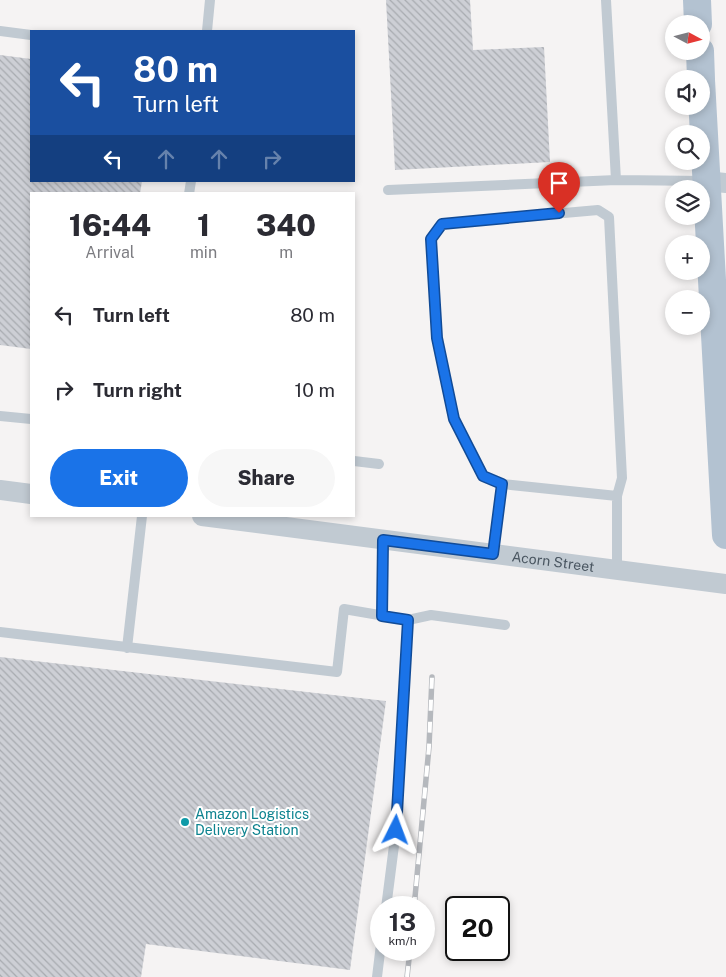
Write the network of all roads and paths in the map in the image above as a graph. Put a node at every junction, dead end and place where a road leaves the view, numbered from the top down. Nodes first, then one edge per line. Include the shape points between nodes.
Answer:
1 (210, 0) edge
2 (606, 0) edge
3 (697, 0) edge
4 (698, 15) edge
5 (207, 30) edge
6 (0, 31) edge
7 (30, 35) edge
8 (706, 115) edge
9 (616, 180) junction
10 (716, 182) edge
11 (388, 190) dead end
12 (723, 412) edge
13 (0, 416) edge
14 (30, 420) edge
15 (355, 461) edge
16 (379, 464) dead end
17 (502, 484) junction
18 (0, 490) edge
19 (30, 494) edge
20 (616, 496) junction
21 (142, 517) edge
22 (215, 517) edge
23 (255, 520) edge
24 (726, 535) edge
25 (383, 540) junction
26 (493, 554) junction
27 (617, 570) junction
28 (726, 584) edge
29 (382, 616) junction
30 (408, 620) junction
31 (505, 625) dead end
32 (0, 632) edge
33 (127, 648) junction
34 (388, 896) edge
35 (379, 961) edge
36 (377, 977) edge

1 - 5 lane
2 - 9 lane
3 - 4 main road
6 - 7 lane
8 - 10 main road
9 - 10 lane
9 - 11 lane
10 - 12 main road
12 - 24 main road
13 - 14 lane
15 - 16 lane
17 - 20 lane
17 - 20 lane via 483,476 454,419 437,338 431,239 442,224 598,210 609,217 622,478
17 - 26 lane
18 - 19 street
20 - 27 lane
21 - 33 lane
22 - 23 street, Acorn Street
23 - 25 street, Acorn Street
25 - 26 street, Acorn Street
25 - 29 lane
26 - 27 street, Acorn Street
27 - 28 street, Acorn Street
29 - 30 lane
29 - 33 lane via 344,609 337,672
30 - 31 lane via 431,615
30 - 34 lane via 396,830
32 - 33 lane
35 - 36 lane

